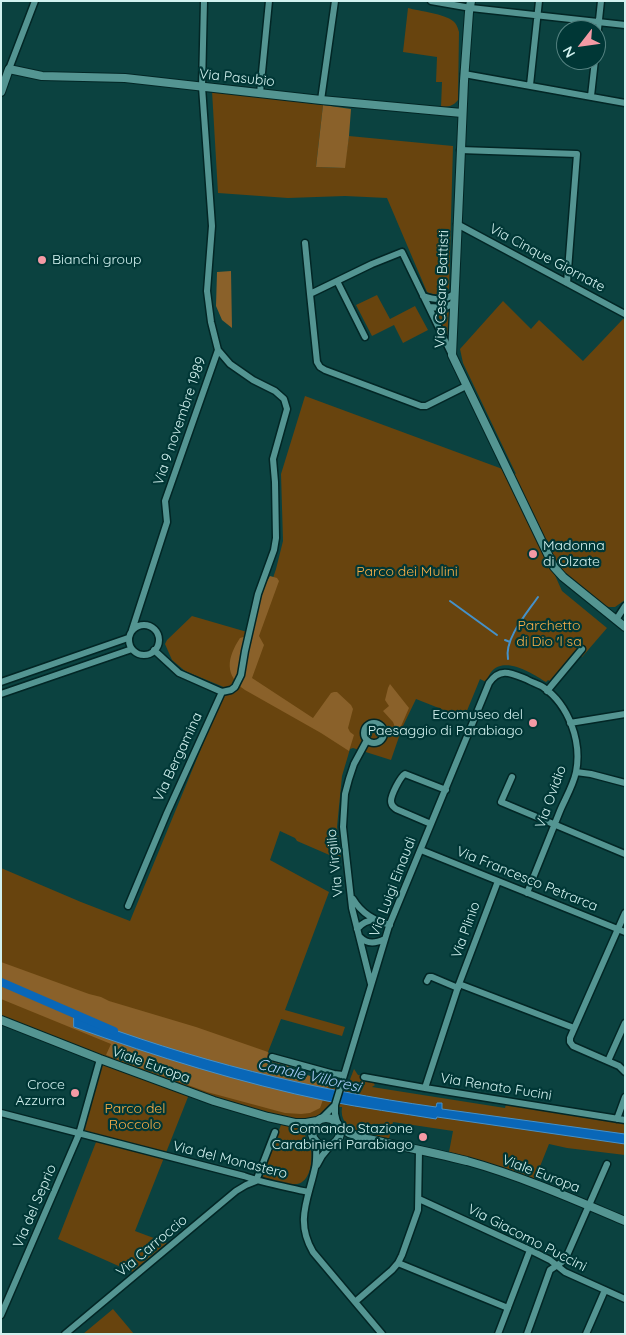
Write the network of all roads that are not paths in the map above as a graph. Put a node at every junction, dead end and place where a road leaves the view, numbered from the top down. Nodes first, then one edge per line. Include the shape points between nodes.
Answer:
1 (35, 1) edge
2 (204, 1) edge
3 (269, 1) edge
4 (335, 1) edge
5 (431, 1) edge
6 (539, 1) edge
7 (601, 1) edge
8 (471, 4) edge
9 (537, 15) junction
10 (581, 20) edge
11 (599, 20) edge
12 (606, 23) edge
13 (625, 25) edge
14 (9, 69) junction
15 (594, 70) edge
16 (464, 74) junction
17 (530, 85) junction
18 (202, 87) junction
19 (1, 92) edge
20 (260, 93) junction
21 (591, 96) junction
22 (321, 100) junction
23 (625, 102) edge
24 (462, 113) junction
25 (460, 150) junction
26 (457, 224) junction
27 (305, 243) dead end
28 (337, 281) junction
29 (567, 283) junction
30 (310, 294) junction
31 (454, 294) junction
32 (423, 296) junction
33 (454, 303) junction
34 (429, 308) junction
35 (625, 314) edge
36 (365, 337) dead end
37 (218, 350) junction
38 (452, 355) junction
39 (466, 386) junction
40 (625, 606) edge
41 (616, 620) junction
42 (625, 627) edge
43 (132, 630) junction
44 (128, 638) junction
45 (582, 649) dead end
46 (132, 650) junction
47 (154, 650) junction
48 (1, 682) edge
49 (490, 684) joint
50 (546, 690) junction
51 (222, 692) junction
52 (1, 694) edge
53 (625, 714) edge
54 (570, 723) junction
55 (367, 740) dead end
56 (576, 772) junction
57 (512, 777) dead end
58 (625, 783) edge
59 (446, 790) junction
60 (432, 824) junction
61 (555, 825) junction
62 (421, 850) junction
63 (625, 854) edge
64 (498, 881) junction
65 (350, 893) junction
66 (527, 893) junction
67 (128, 906) dead end
68 (625, 913) edge
69 (375, 920) junction
70 (390, 925) junction
71 (357, 929) junction
72 (618, 929) junction
73 (625, 932) edge
74 (359, 936) junction
75 (386, 939) junction
76 (427, 980) dead end
77 (372, 986) junction
78 (459, 986) junction
79 (1, 1020) edge
80 (625, 1023) edge
81 (574, 1028) junction
82 (272, 1057) dead end
83 (100, 1059) junction
84 (608, 1061) junction
85 (625, 1072) edge
86 (364, 1077) dead end
87 (342, 1078) junction
88 (425, 1088) junction
89 (625, 1097) edge
90 (335, 1105) junction
91 (1, 1114) edge
92 (617, 1119) junction
93 (320, 1120) junction
94 (625, 1120) edge
95 (295, 1123) junction
96 (338, 1125) junction
97 (275, 1132) dead end
98 (79, 1134) junction
99 (358, 1137) junction
100 (314, 1138) junction
101 (333, 1144) junction
102 (419, 1150) junction
103 (607, 1164) dead end
104 (315, 1168) junction
105 (256, 1181) junction
106 (308, 1192) junction
107 (418, 1199) junction
108 (588, 1206) junction
109 (625, 1221) edge
110 (530, 1250) junction
111 (398, 1263) junction
112 (556, 1266) junction
113 (605, 1290) junction
114 (625, 1299) edge
115 (355, 1302) junction
116 (508, 1308) junction
117 (1, 1316) edge
118 (65, 1334) edge
119 (382, 1334) edge
120 (498, 1334) edge
121 (526, 1334) edge
122 (586, 1334) edge

1 - 14 street
2 - 18 street
3 - 20 street
4 - 22 street
5 - 8 street
6 - 9 street
7 - 11 street
8 - 9 street
8 - 16 street, Via Cesare Battisti
9 - 10 street
9 - 17 street
12 - 13 street
14 - 18 street, Via Pasubio via 42,76 125,78
14 - 19 street
15 - 21 street
16 - 17 street
16 - 24 street, Via Cesare Battisti
17 - 21 street
18 - 20 street, Via Pasubio
18 - 37 street via 212,226 207,291
20 - 22 street, Via Pasubio
21 - 23 street
22 - 24 street, Via Pasubio
24 - 25 street, Via Cesare Battisti
25 - 26 street, Via Cesare Battisti
25 - 29 street via 577,154
26 - 29 street, Via Cinque Giornate
26 - 31 street, Via Cesare Battisti
27 - 30 street
28 - 30 street
28 - 32 street via 402,252
28 - 36 street
29 - 35 street, Via Cinque Giornate
30 - 39 street via 317,362 325,370 422,406
31 - 32 street via 437,300
31 - 33 street, Via Cesare Battisti
32 - 34 street
33 - 34 street via 444,308
33 - 38 street, Via Cesare Battisti
34 - 38 street
37 - 43 street, Via 9 novembre 1989 via 165,501 167,522
37 - 51 street via 230,364 275,391 284,399 287,409 273,459 274,550 258,594 241,675 234,687
38 - 39 street, Via Cesare Battisti
39 - 41 street, Via Cesare Battisti via 554,567
40 - 41 street
41 - 42 street, Via Cesare Battisti
43 - 44 street
43 - 47 street via 141,624 154,628 159,641
44 - 46 street
44 - 48 street
45 - 50 street
46 - 47 street via 144,655
46 - 52 street
47 - 51 street via 179,674
49 - 50 street, Via Ovidio via 498,674 510,672
49 - 59 street, Via Luigi Einaudi
50 - 54 street, Via Ovidio
51 - 67 street, Via Bergamina
53 - 54 street
54 - 56 street, Via Ovidio via 577,746
55 - 65 street, Via Virgilio via 354,764 345,794 343,827
56 - 58 street
56 - 61 street, Via Ovidio
57 - 61 street via 501,802
59 - 60 street, Via Luigi Einaudi
59 - 60 street via 405,774 391,800 396,809
60 - 62 street, Via Luigi Einaudi
61 - 63 street
61 - 66 street, Via Ovidio
62 - 64 street, Via Francesco Petrarca
62 - 70 street, Via Luigi Einaudi
64 - 66 street, Via Francesco Petrarca
64 - 78 street, Via Plinio
65 - 69 street via 360,910
65 - 71 street, Via Virgilio
66 - 72 street, Via Francesco Petrarca
68 - 72 street
69 - 70 street
69 - 71 street via 364,922
70 - 75 street, Via Luigi Einaudi
71 - 74 street, Via Virgilio
72 - 73 street, Via Francesco Petrarca
72 - 81 street
74 - 75 street via 369,943
74 - 77 street, Via Virgilio
75 - 77 street, Via Luigi Einaudi
76 - 78 street via 432,977
77 - 87 street, Via Luigi Einaudi
78 - 81 street
78 - 88 street, Via Plinio
79 - 83 street, Viale Europa
80 - 84 street
81 - 84 street via 570,1038 573,1046
82 - 87 street
83 - 95 street, Viale Europa via 214,1101
83 - 98 street, Via del Seprio
84 - 85 street
86 - 88 street, Via Renato Fucini
87 - 90 street, Via Luigi Einaudi
88 - 92 street, Via Renato Fucini
89 - 92 street
90 - 93 street
90 - 96 street, Via Luigi Einaudi
91 - 98 street, Via del Monastero
92 - 94 street, Via Renato Fucini
93 - 95 street, Viale Europa
93 - 96 street, Viale Europa via 333,1119
93 - 100 street via 312,1130
95 - 100 street, Viale Europa
96 - 99 street, Viale Europa
96 - 101 street via 339,1138
97 - 105 street
98 - 105 street, Via del Monastero
98 - 117 street, Via del Seprio
99 - 101 street, Viale Europa
99 - 102 street, Viale Europa
100 - 101 street, Viale Europa via 326,1146
100 - 104 street
101 - 104 street
102 - 107 street
102 - 108 street, Viale Europa via 514,1176
103 - 108 street
104 - 106 street
105 - 106 street, Via del Monastero
105 - 118 street, Via Carroccio via 236,1192
106 - 115 street via 304,1207 308,1243
107 - 110 street, Via Giacomo Puccini
107 - 111 street via 418,1210
108 - 109 street, Viale Europa
108 - 112 street via 565,1260
110 - 112 street, Via Giacomo Puccini
110 - 116 street
111 - 115 street
111 - 116 street
112 - 113 street, Via Giacomo Puccini
112 - 121 street via 550,1270
113 - 114 street, Via Giacomo Puccini
113 - 122 street
115 - 119 street
116 - 120 street

